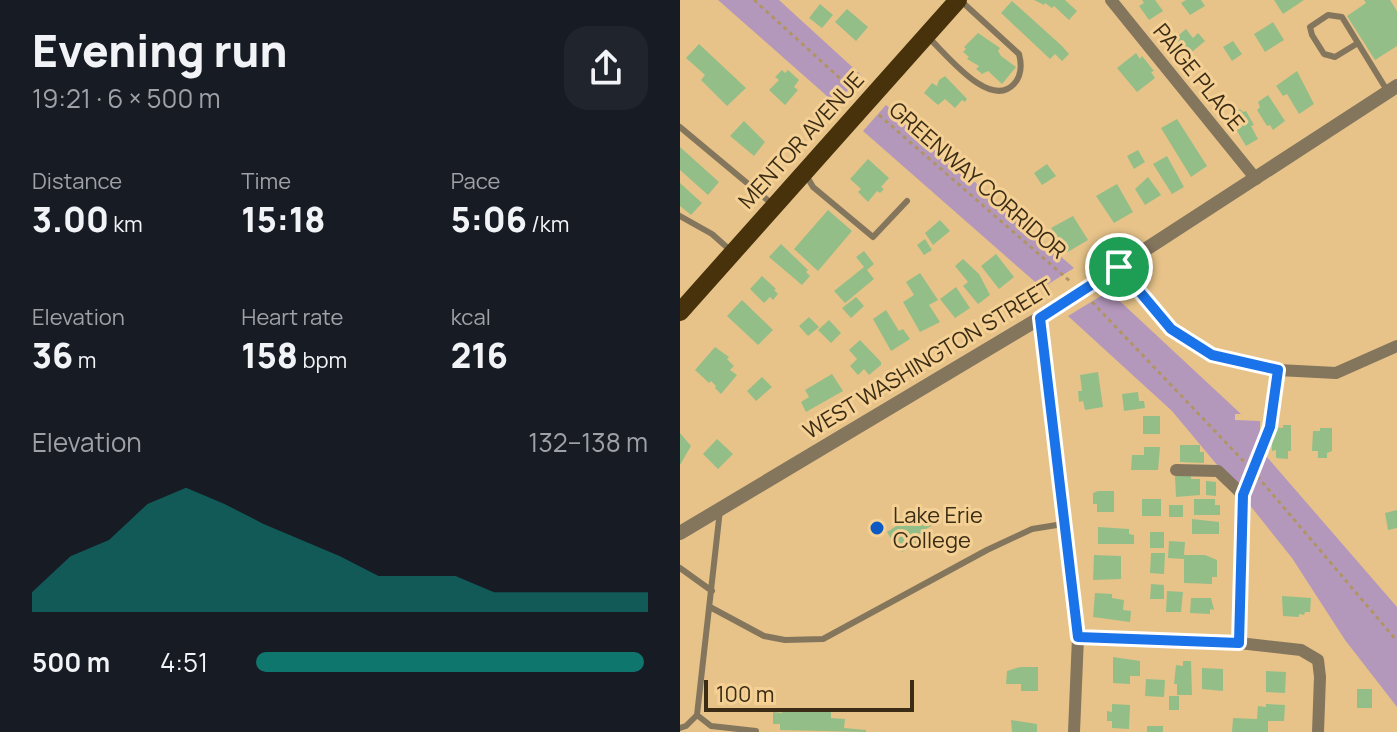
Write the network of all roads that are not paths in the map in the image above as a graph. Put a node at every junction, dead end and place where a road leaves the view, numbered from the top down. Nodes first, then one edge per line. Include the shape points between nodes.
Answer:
1 (959, 0) edge
2 (1111, 0) edge
3 (927, 36) junction
4 (1358, 43) junction
5 (1392, 89) edge
6 (680, 127) edge
7 (804, 172) junction
8 (1256, 179) junction
9 (907, 201) dead end
10 (774, 205) junction
11 (680, 216) edge
12 (733, 252) junction
13 (1119, 267) junction
14 (680, 311) edge
15 (1040, 318) junction
16 (1397, 346) edge
17 (1278, 370) junction
18 (1270, 427) road end
19 (1176, 470) dead end
20 (720, 510) junction
21 (1063, 524) junction
22 (680, 533) edge
23 (680, 568) edge
24 (712, 591) junction
25 (710, 607) junction
26 (1078, 637) junction
27 (1239, 643) junction
28 (697, 715) junction
29 (680, 728) edge
30 (756, 731) edge
31 (1074, 732) edge
32 (1318, 732) edge

1 - 3 main road, MENTOR AVENUE
1 - 3 lane via 1019,54 1022,71 1016,82 994,93
2 - 8 street, PAIGE PLACE
3 - 7 main road, MENTOR AVENUE
4 - 4 lane via 1342,17 1328,15 1310,27 1324,54 1335,57
4 - 5 lane
5 - 8 street, WEST WASHINGTON STREET
6 - 10 lane
7 - 9 lane via 813,187 873,237
7 - 10 main road, MENTOR AVENUE
8 - 13 street, WEST WASHINGTON STREET
10 - 12 main road, MENTOR AVENUE
11 - 12 lane
12 - 14 main road, MENTOR AVENUE
13 - 15 street, WEST WASHINGTON STREET
13 - 17 street via 1171,329 1212,355
15 - 20 street, WEST WASHINGTON STREET
15 - 21 street
16 - 17 street via 1336,373
17 - 18 street
19 - 27 street via 1218,471 1243,495
20 - 22 street, WEST WASHINGTON STREET
20 - 24 lane
21 - 25 lane via 1032,529 1009,540 823,639 764,636
21 - 26 street
23 - 24 lane
24 - 25 lane
25 - 28 lane
26 - 27 street
26 - 31 street
27 - 32 street via 1301,650 1318,660
28 - 29 lane
28 - 30 lane via 711,726

